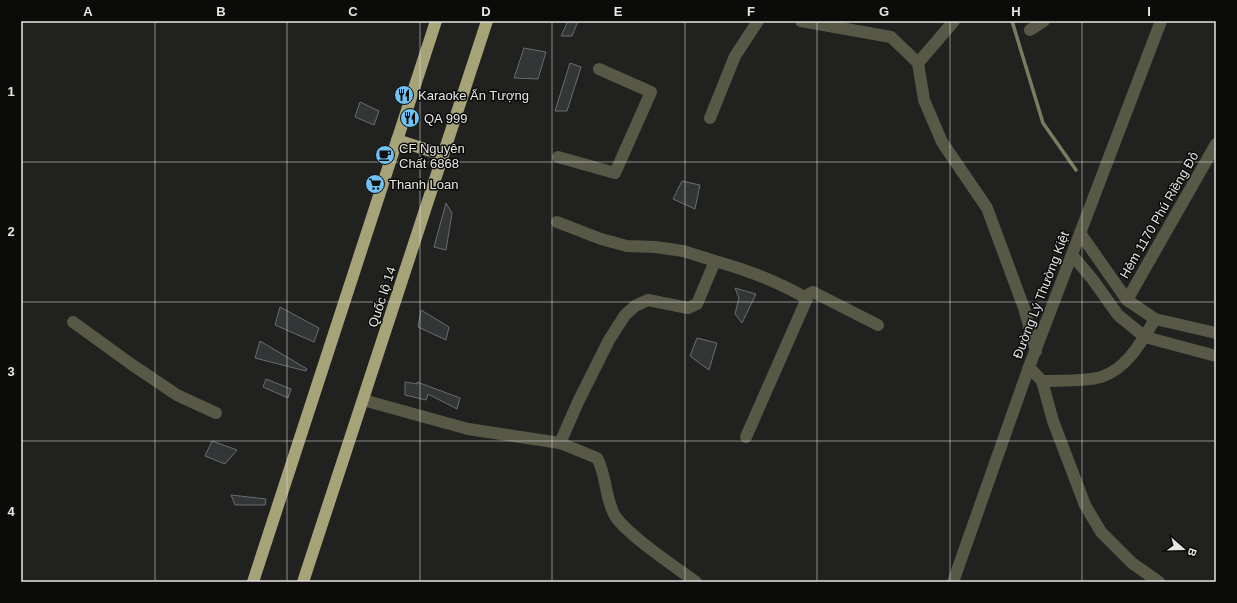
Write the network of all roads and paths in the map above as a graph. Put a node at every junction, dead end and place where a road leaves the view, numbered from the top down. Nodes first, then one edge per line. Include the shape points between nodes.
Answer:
1 (436, 21) edge
2 (487, 21) edge
3 (758, 21) edge
4 (801, 21) edge
5 (954, 21) edge
6 (1044, 21) edge
7 (1161, 21) edge
8 (1030, 30) dead end
9 (918, 62) junction
10 (599, 70) dead end
11 (710, 118) dead end
12 (397, 140) junction
13 (1216, 144) edge
14 (443, 155) junction
15 (558, 157) dead end
16 (557, 222) dead end
17 (1080, 233) junction
18 (1073, 256) junction
19 (715, 261) junction
20 (806, 298) junction
21 (1127, 300) junction
22 (1155, 319) junction
23 (72, 322) dead end
24 (878, 325) dead end
25 (1216, 334) edge
26 (1145, 337) junction
27 (1036, 351) junction
28 (1216, 356) edge
29 (1029, 367) junction
30 (1042, 380) junction
31 (362, 400) junction
32 (216, 413) dead end
33 (746, 436) dead end
34 (560, 443) junction
35 (253, 582) edge
36 (303, 582) edge
37 (696, 582) edge
38 (953, 582) edge
39 (1159, 582) edge

1 - 12 highway
2 - 14 highway, Quốc lộ 14
3 - 11 street via 735,56
4 - 9 street via 891,37
5 - 9 street
6 - 8 street
7 - 17 street, Đường Lý Thường Kiệt
9 - 27 street via 924,100 942,142 988,208 1024,308
10 - 15 street via 651,92 615,173
12 - 14 highway
12 - 35 highway
13 - 21 street, Hẻm 1170 Phú Riềng Đỏ
14 - 31 highway, Quốc lộ 14
16 - 19 street via 627,246 683,251
17 - 18 street, Đường Lý Thường Kiệt
17 - 21 street
18 - 26 street via 1118,315
18 - 27 street, Đường Lý Thường Kiệt
19 - 20 street via 748,270
19 - 34 street via 697,304 693,307 648,300 635,306 625,315 605,347
20 - 24 street via 813,292
20 - 33 street
21 - 22 street
22 - 25 street
22 - 26 street
23 - 32 street via 177,395
26 - 28 street
26 - 30 street via 1128,358 1109,374 1090,379
27 - 29 street, Đường Lý Thường Kiệt
29 - 30 street
29 - 38 street, Đường Lý Thường Kiệt
30 - 39 street via 1053,421 1085,505 1101,532 1132,563
31 - 34 street via 468,429
31 - 36 highway, Quốc lộ 14
34 - 37 street via 597,458 615,516 626,529

